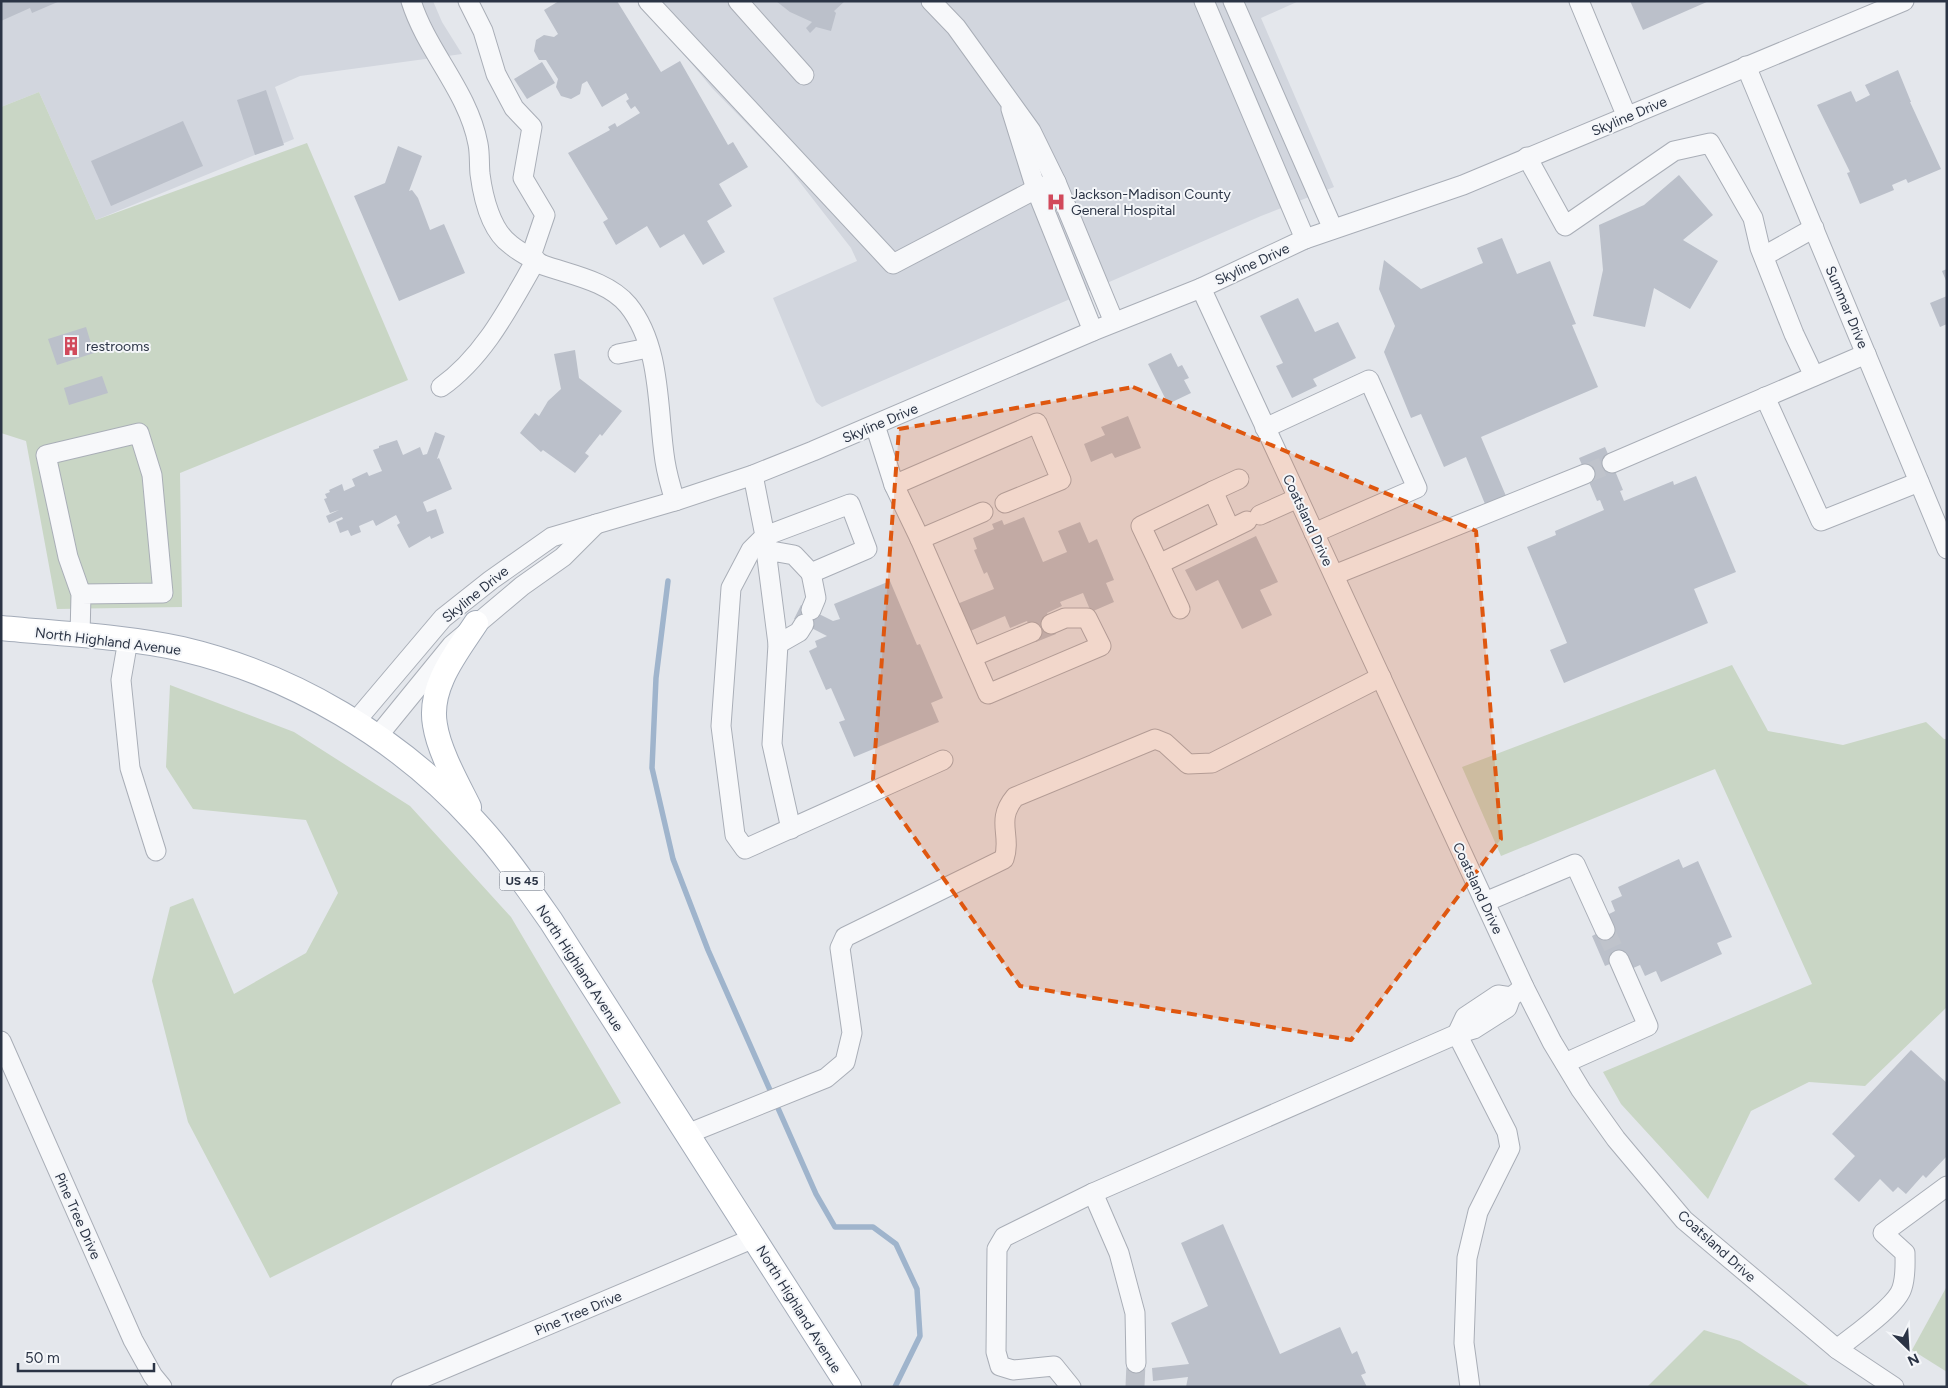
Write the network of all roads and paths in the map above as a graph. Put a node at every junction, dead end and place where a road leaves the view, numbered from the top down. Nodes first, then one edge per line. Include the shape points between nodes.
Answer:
1 (411, 1) edge
2 (468, 1) edge
3 (648, 1) edge
4 (738, 1) edge
5 (931, 1) edge
6 (1204, 1) edge
7 (1233, 1) edge
8 (1579, 1) edge
9 (1904, 1) edge
10 (1746, 66) junction
11 (804, 75) dead end
12 (1010, 103) junction
13 (1627, 118) junction
14 (1527, 157) junction
15 (1056, 182) junction
16 (1036, 189) junction
17 (1814, 228) junction
18 (1333, 229) junction
19 (1305, 239) junction
20 (1764, 256) junction
21 (534, 258) junction
22 (1201, 288) junction
23 (1114, 322) junction
24 (1093, 331) junction
25 (648, 348) junction
26 (618, 354) dead end
27 (1866, 354) junction
28 (1814, 376) junction
29 (441, 386) dead end
30 (1765, 397) junction
31 (875, 425) junction
32 (1265, 428) junction
33 (1612, 463) tunnel mouth
34 (1586, 474) tunnel mouth
35 (753, 475) junction
36 (1239, 479) dead end
37 (1919, 482) junction
38 (894, 485) junction
39 (1213, 492) junction
40 (1298, 498) junction
41 (675, 501) junction
42 (1005, 503) dead end
43 (983, 512) dead end
44 (599, 522) junction
45 (1246, 522) junction
46 (1314, 533) junction
47 (920, 539) junction
48 (766, 543) junction
49 (1947, 549) edge
50 (1159, 564) junction
51 (811, 573) junction
52 (1334, 575) junction
53 (81, 594) junction
54 (1180, 609) dead end
55 (476, 623) junction
56 (1051, 624) dead end
57 (1, 628) edge
58 (1032, 632) dead end
59 (80, 636) junction
60 (128, 640) junction
61 (778, 644) junction
62 (972, 657) junction
63 (1381, 677) junction
64 (355, 722) junction
65 (377, 737) junction
66 (943, 760) dead end
67 (476, 822) junction
68 (791, 829) junction
69 (156, 851) dead end
70 (1485, 902) junction
71 (1605, 930) tunnel mouth
72 (1619, 960) tunnel mouth
73 (1518, 992) junction
74 (1456, 1034) junction
75 (1, 1041) edge
76 (1565, 1063) junction
77 (688, 1134) junction
78 (1947, 1186) edge
79 (1093, 1193) junction
80 (754, 1238) junction
81 (1837, 1349) junction
82 (1136, 1363) tunnel mouth
83 (162, 1387) edge
84 (401, 1387) edge
85 (848, 1387) edge
86 (1072, 1387) edge
87 (1470, 1387) edge
88 (1894, 1387) edge

1 - 21 street via 422,29 469,114 478,145 486,203 496,226 510,245
2 - 21 street via 483,31 500,82 514,108 532,127 523,178 545,216
3 - 16 street via 893,264
4 - 11 street
5 - 12 street via 956,27
6 - 19 street
7 - 18 street
8 - 13 street
9 - 10 street, Skyline Drive
10 - 13 street, Skyline Drive
10 - 17 street, Summar Drive
12 - 15 street via 1031,131
12 - 16 street
13 - 14 street, Skyline Drive
14 - 18 street, Skyline Drive via 1463,185
14 - 20 street via 1565,226 1674,151 1710,143 1754,218
15 - 16 street
15 - 23 street
16 - 24 street
17 - 20 street
17 - 27 street, Summar Drive
18 - 19 street, Skyline Drive
19 - 22 street, Skyline Drive
20 - 28 street
21 - 25 street via 541,264 605,287 628,304
21 - 29 street via 497,328 458,375
22 - 23 street, Skyline Drive
22 - 32 street, Coatsland Drive
23 - 24 street, Skyline Drive
24 - 31 street, Skyline Drive
25 - 26 street
25 - 41 street via 654,364 665,462
27 - 28 street
27 - 37 street, Summar Drive
28 - 30 street
30 - 33 street
30 - 37 street via 1821,521
31 - 35 street, Skyline Drive
31 - 38 street
32 - 40 street, Coatsland Drive
32 - 46 street via 1369,380 1417,488
34 - 52 street
35 - 41 street, Skyline Drive
35 - 48 street
36 - 39 street
37 - 49 street, Summar Drive
38 - 42 street via 1037,423 1061,480
38 - 47 street
39 - 45 street
39 - 50 street via 1141,526
40 - 45 street
40 - 46 street, Coatsland Drive
41 - 44 street, Skyline Drive
43 - 47 street
44 - 55 street, Skyline Drive via 563,557
44 - 64 street, Skyline Drive via 552,537 444,618
45 - 50 street
46 - 52 street, Coatsland Drive
47 - 62 street
48 - 51 street via 794,555
48 - 51 street via 850,504 867,548
48 - 61 street
48 - 68 street via 751,550 731,588 721,726 735,836 745,849
50 - 54 street
51 - 61 street via 816,598 808,617 800,632
52 - 63 street, Coatsland Drive
53 - 53 street via 68,557 46,455 139,433 152,475 162,593
53 - 59 street
55 - 65 street, Skyline Drive via 452,645
55 - 67 main road via 447,666 435,701 434,724
56 - 62 street via 1065,618 1087,618 1101,646 988,694
57 - 59 main road, North Highland Avenue / US 45
58 - 62 street
59 - 60 main road, North Highland Avenue / US 45
60 - 64 main road, North Highland Avenue / US 45 via 182,649 221,660 274,680
60 - 69 street via 121,680 130,768
61 - 68 street via 772,744
63 - 70 street, Coatsland Drive
63 - 77 street via 1212,763 1188,764 1165,742 1155,739 1015,797 1006,808 1007,850 1004,859 845,937 840,948 852,1033 845,1062 826,1078
64 - 65 main road, North Highland Avenue / US 45
65 - 67 main road, North Highland Avenue / US 45 via 431,778
66 - 68 street
67 - 77 main road, North Highland Avenue / US 45 via 551,921
70 - 71 street via 1575,864
70 - 73 street, Coatsland Drive
72 - 76 street via 1648,1026
73 - 74 street via 1498,995 1465,1017
73 - 76 street, Coatsland Drive
74 - 79 street
74 - 87 street via 1507,1132 1510,1148 1478,1212 1467,1258 1464,1343
75 - 83 street, Pine Tree Drive via 133,1340
76 - 81 street, Coatsland Drive via 1616,1139 1684,1220
77 - 80 main road, North Highland Avenue / US 45
78 - 81 street via 1882,1233 1905,1253 1902,1290 1886,1309
79 - 82 street via 1119,1253 1135,1313
79 - 86 street via 1004,1237 997,1249 996,1352 1000,1366 1012,1370 1054,1366
80 - 84 street, Pine Tree Drive
80 - 85 main road, North Highland Avenue / US 45
81 - 88 street, Coatsland Drive

